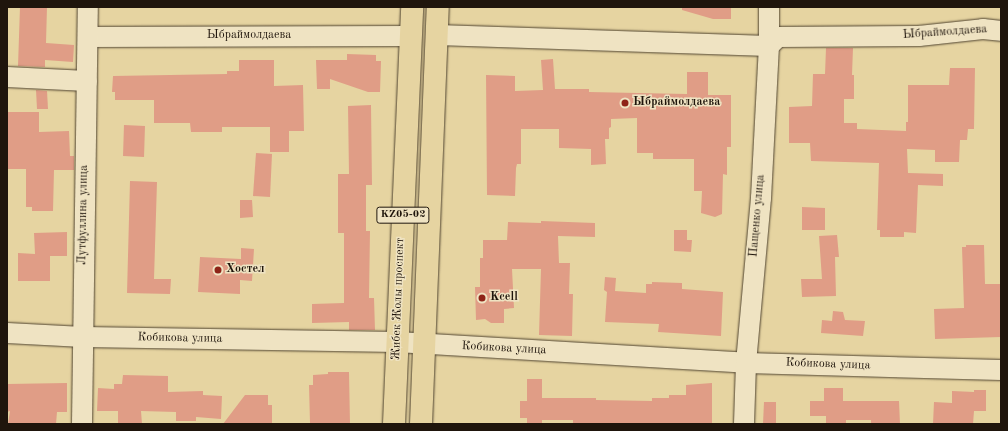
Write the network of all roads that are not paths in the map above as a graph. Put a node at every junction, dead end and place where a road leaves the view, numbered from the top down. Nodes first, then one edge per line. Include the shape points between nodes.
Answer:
1 (88, 7) edge
2 (412, 7) edge
3 (438, 7) edge
4 (769, 7) edge
5 (1001, 31) edge
6 (437, 34) junction
7 (410, 36) junction
8 (88, 37) junction
9 (769, 46) junction
10 (7, 77) edge
11 (87, 81) junction
12 (7, 333) edge
13 (83, 337) junction
14 (397, 342) junction
15 (424, 344) junction
16 (746, 363) junction
17 (1001, 370) edge
18 (82, 424) edge
19 (394, 424) edge
20 (421, 424) edge
21 (744, 424) edge

1 - 8 street, Лутфуллина улица
2 - 7 highway, Жибек Жолы проспект / KZ05-02
3 - 6 highway
4 - 9 street, Пащенко улица
5 - 9 street, Ыбраймолдаева via 984,29 919,36 778,37
6 - 9 street
6 - 15 highway
7 - 8 street, Ыбраймолдаева
7 - 14 highway, Жибек Жолы проспект / KZ05-02
8 - 11 street, Лутфуллина улица
9 - 16 street, Пащенко улица via 761,198
10 - 11 street
11 - 13 street, Лутфуллина улица
12 - 13 street, Кобикова улица
13 - 14 street, Кобикова улица
13 - 18 street, Лутфуллина улица
14 - 15 street, Кобикова улица
14 - 19 highway, Жибек Жолы проспект / KZ05-02
15 - 16 street, Кобикова улица
15 - 20 highway
16 - 17 street, Кобикова улица
16 - 21 street, Пащенко улица

